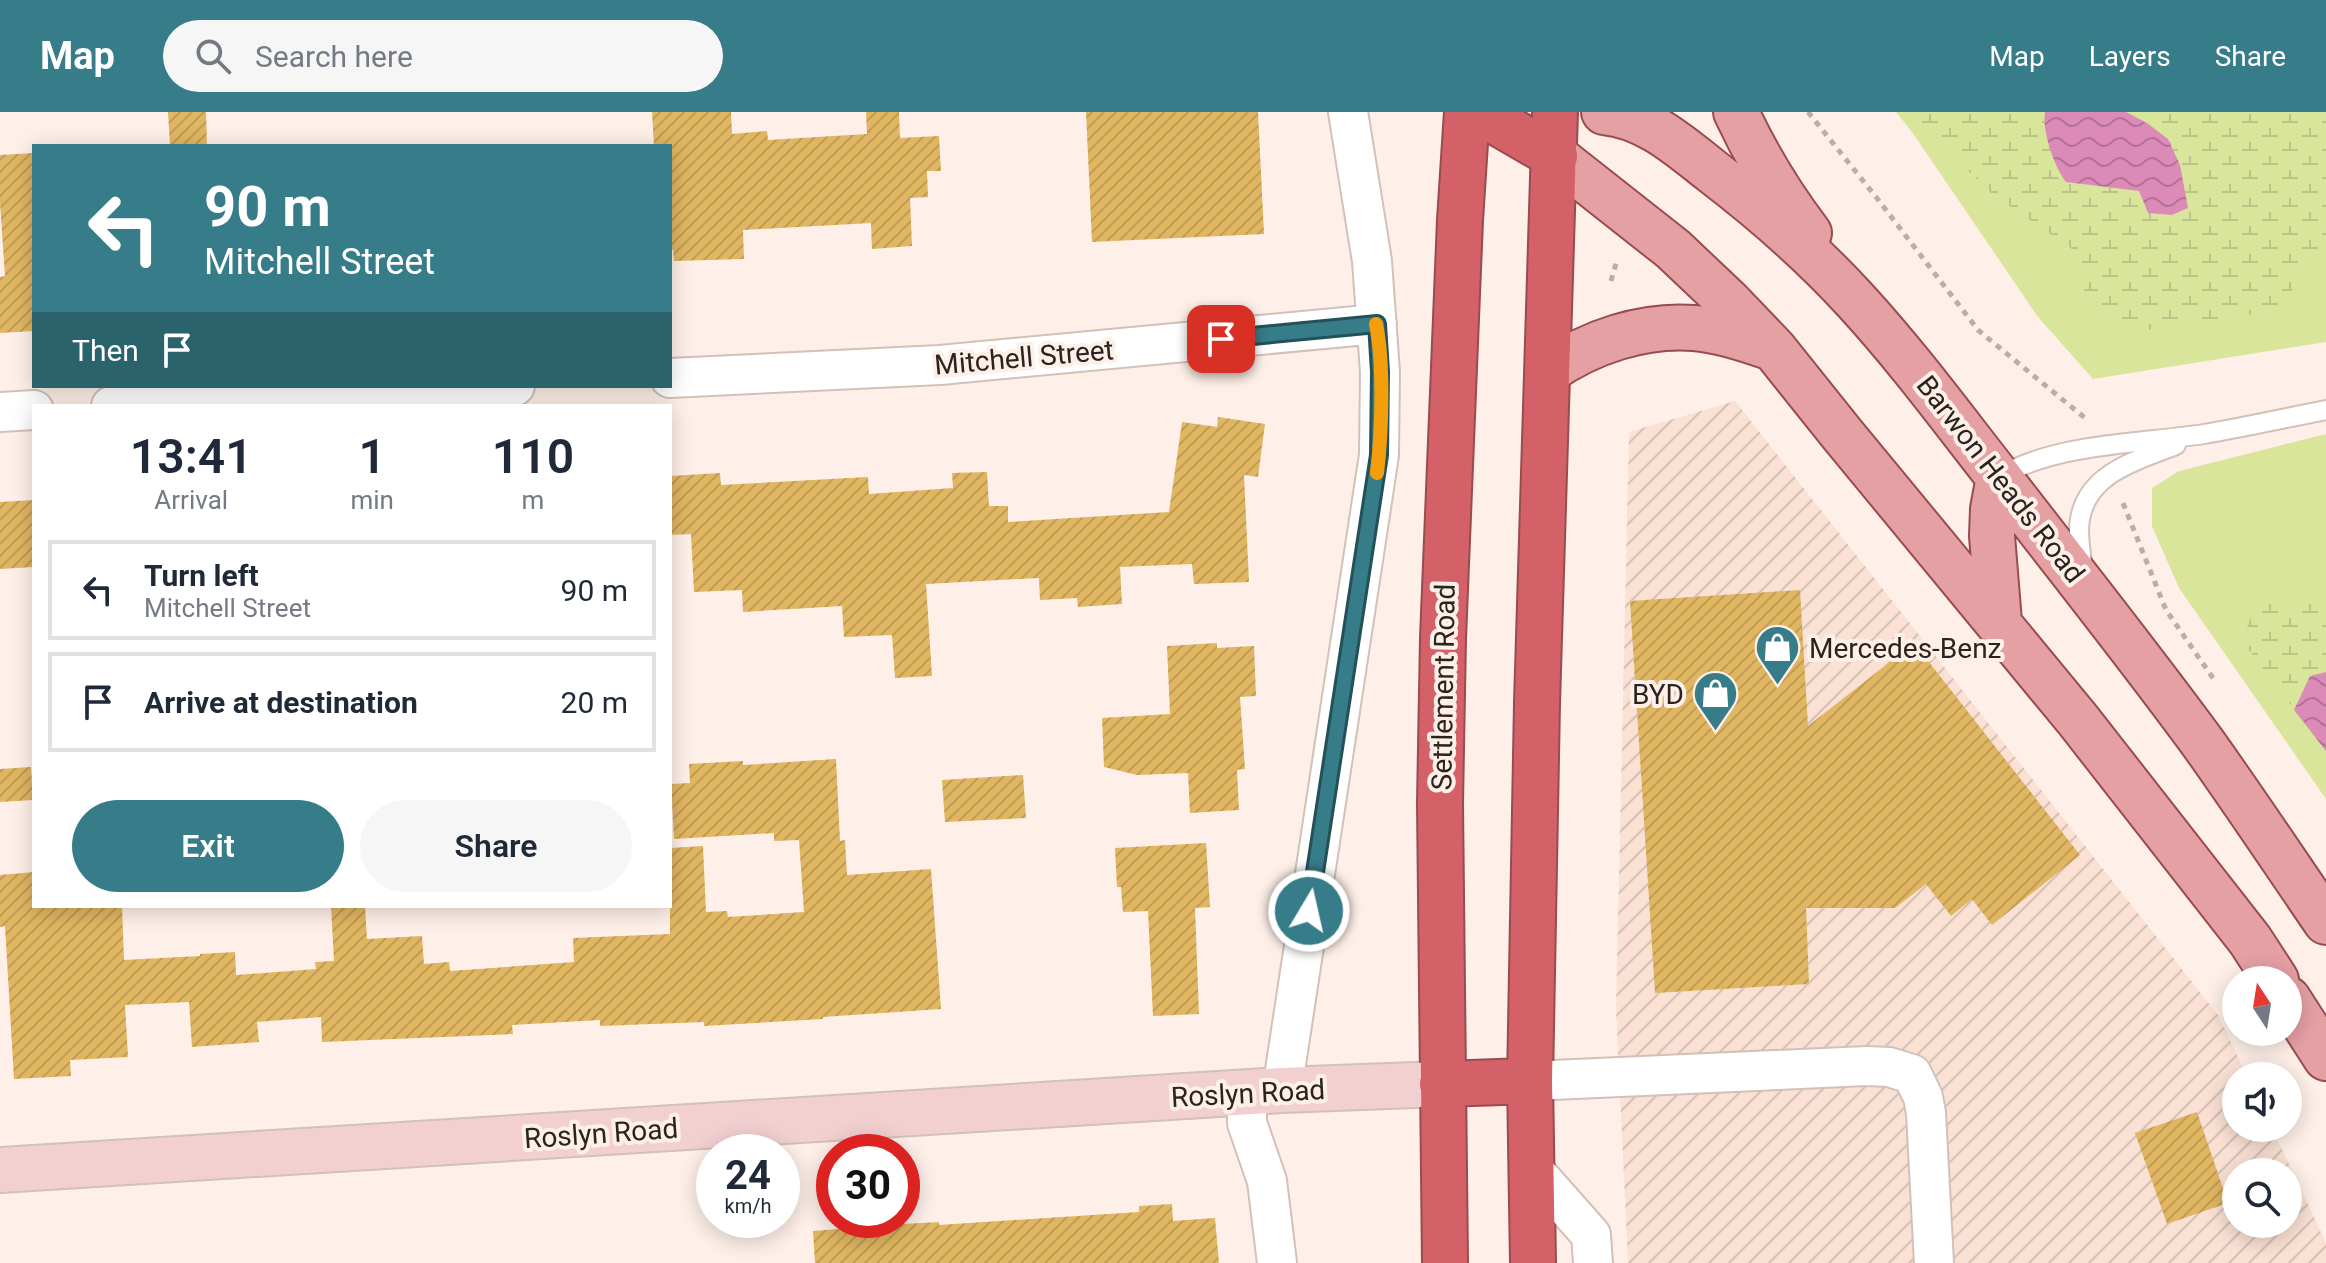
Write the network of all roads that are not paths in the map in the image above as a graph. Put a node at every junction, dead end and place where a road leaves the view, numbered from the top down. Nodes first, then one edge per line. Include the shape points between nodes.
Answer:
1 (1348, 112) edge
2 (1467, 112) edge
3 (1479, 112) edge
4 (1555, 112) edge
5 (1604, 112) edge
6 (1736, 112) edge
7 (1555, 156) junction
8 (1377, 324) junction
9 (1882, 330) junction
10 (1774, 349) junction
11 (1548, 371) junction
12 (672, 378) edge
13 (475, 388) edge
14 (151, 404) edge
15 (32, 410) edge
16 (2326, 410) edge
17 (0, 412) edge
18 (2205, 434) junction
19 (1999, 477) junction
20 (2085, 586) junction
21 (1999, 622) junction
22 (2326, 922) edge
23 (2267, 966) edge
24 (2302, 1021) edge
25 (2326, 1058) edge
26 (1530, 1081) junction
27 (1442, 1084) junction
28 (1265, 1091) junction
29 (1530, 1166) junction
30 (0, 1170) edge
31 (1277, 1263) edge
32 (1445, 1263) edge
33 (1533, 1263) edge
34 (1593, 1263) edge
35 (1934, 1263) edge

1 - 8 street
2 - 27 highway, Settlement Road via 1443,638
3 - 7 highway
4 - 7 highway
5 - 9 main road, Barwon Heads Road via 1635,119 1664,134 1721,178 1801,247
6 - 9 main road via 1792,211
7 - 10 main road via 1673,249
7 - 11 highway
8 - 12 street, Mitchell Street via 940,365
8 - 28 street via 1380,413 1374,491
9 - 19 main road, Barwon Heads Road
10 - 11 main road via 1713,331 1670,328 1594,345
10 - 21 main road
11 - 26 highway
13 - 14 street
15 - 17 street
16 - 18 lane
18 - 19 lane via 2065,452
18 - 20 lane via 2118,468 2094,490 2080,519
19 - 20 main road, Barwon Heads Road
19 - 21 main road via 1992,536
20 - 22 main road, Barwon Heads Road via 2203,743
21 - 23 main road
24 - 25 main road
26 - 27 highway
26 - 29 highway
26 - 35 street via 1867,1066 1912,1074 1926,1113
27 - 28 street, Roslyn Road
27 - 32 highway, Settlement Road
28 - 30 street, Roslyn Road
28 - 31 street via 1247,1123 1267,1181
29 - 33 highway
29 - 34 street via 1591,1235

